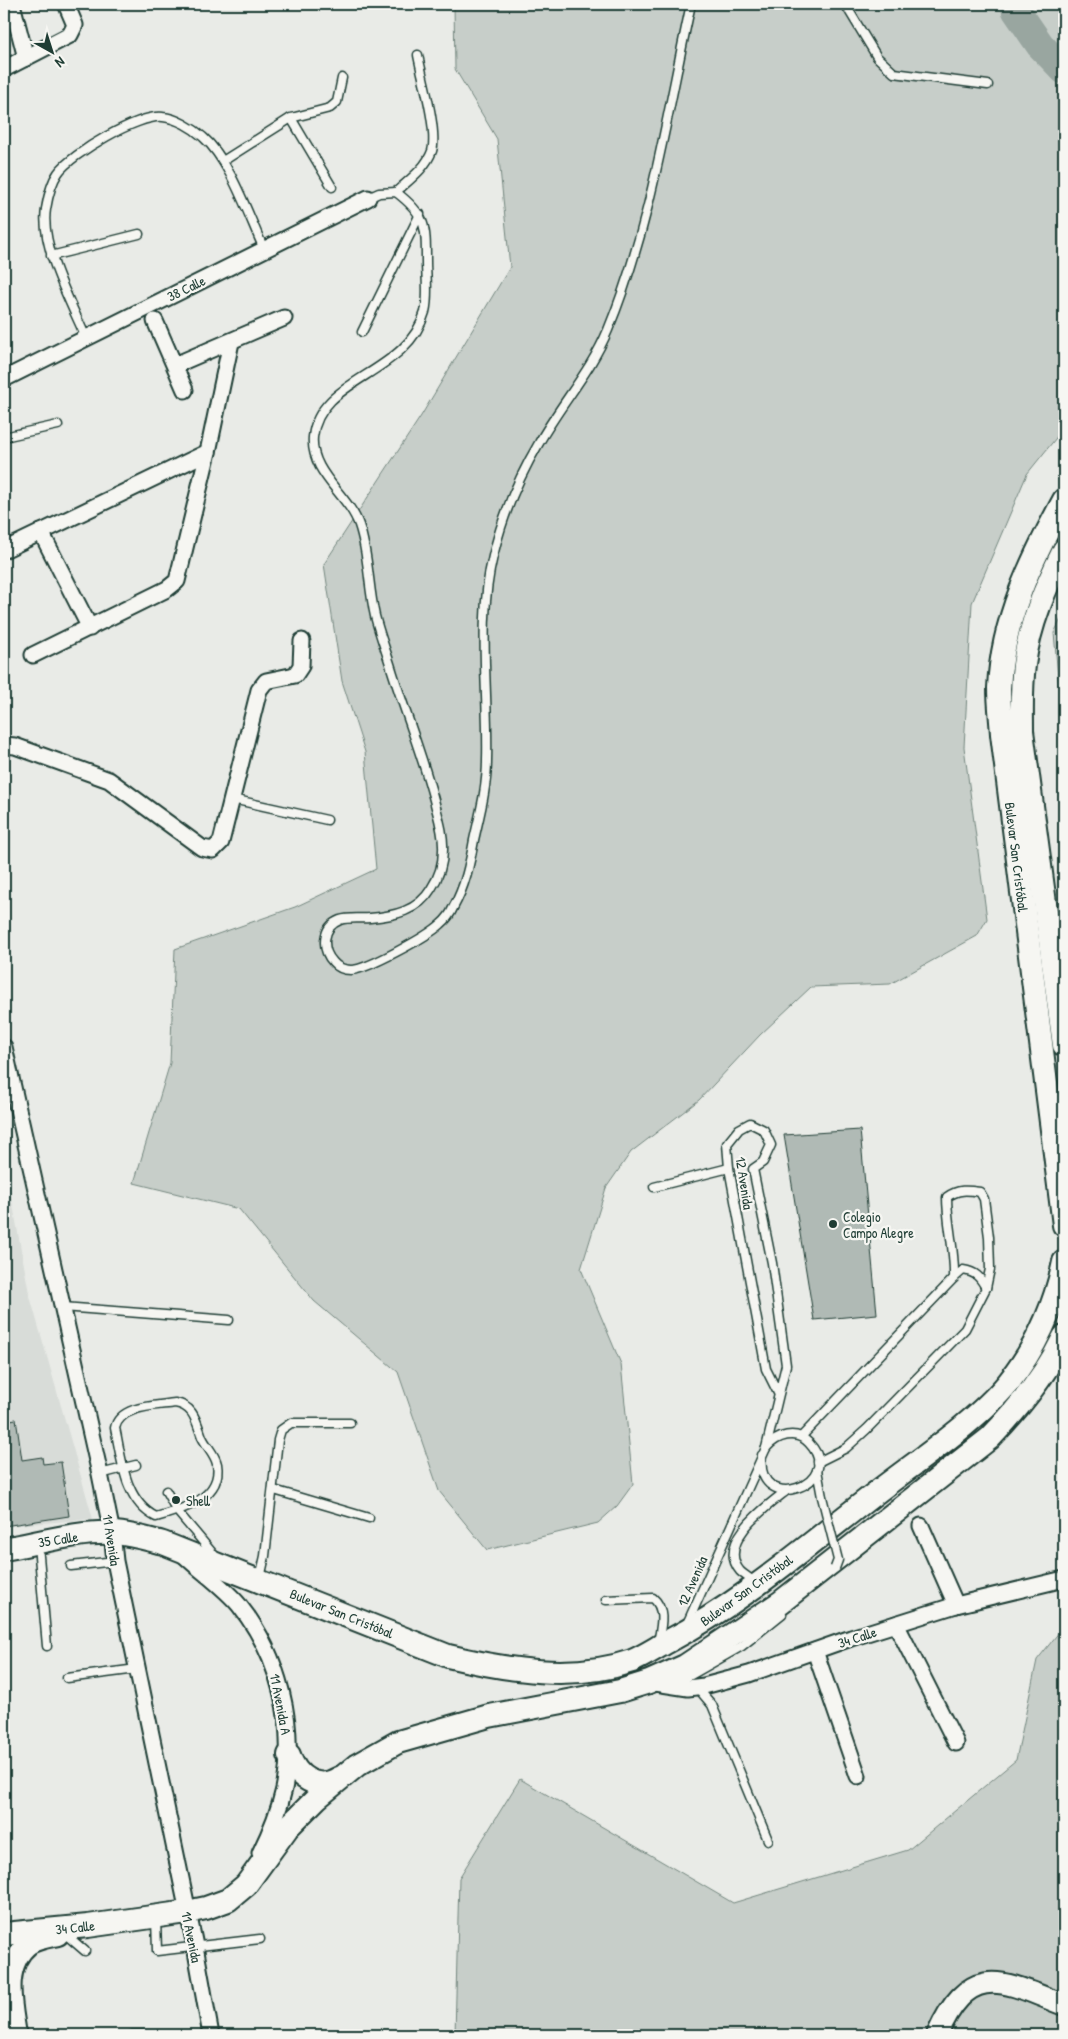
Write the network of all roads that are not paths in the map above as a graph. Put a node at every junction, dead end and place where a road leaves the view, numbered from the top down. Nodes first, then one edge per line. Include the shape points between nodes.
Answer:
1 (12, 4) edge
2 (66, 4) edge
3 (690, 4) edge
4 (845, 4) edge
5 (418, 55) dead end
6 (26, 58) junction
7 (4, 69) edge
8 (342, 78) dead end
9 (988, 85) dead end
10 (291, 118) junction
11 (223, 161) junction
12 (332, 187) dead end
13 (396, 192) junction
14 (368, 198) joint
15 (420, 214) junction
16 (140, 234) dead end
17 (264, 250) junction
18 (51, 256) junction
19 (284, 318) dead end
20 (156, 322) dead end
21 (362, 332) dead end
22 (86, 338) junction
23 (231, 342) junction
24 (175, 365) junction
25 (4, 379) edge
26 (185, 390) dead end
27 (58, 425) dead end
28 (4, 437) edge
29 (208, 452) junction
30 (1064, 500) edge
31 (41, 532) junction
32 (4, 550) edge
33 (1064, 550) edge
34 (90, 628) junction
35 (302, 641) dead end
36 (33, 655) dead end
37 (4, 745) edge
38 (232, 799) junction
39 (327, 820) dead end
40 (1064, 1045) edge
41 (4, 1047) edge
42 (729, 1168) junction
43 (654, 1187) dead end
44 (1064, 1226) edge
45 (1064, 1262) edge
46 (954, 1278) junction
47 (986, 1288) junction
48 (62, 1307) junction
49 (229, 1320) dead end
50 (1064, 1337) edge
51 (778, 1393) junction
52 (350, 1423) dead end
53 (801, 1437) junction
54 (764, 1452) junction
55 (136, 1465) dead end
56 (817, 1466) junction
57 (124, 1468) junction
58 (100, 1474) junction
59 (274, 1490) junction
60 (166, 1491) dead end
61 (786, 1491) junction
62 (176, 1511) junction
63 (369, 1518) dead end
64 (920, 1526) dead end
65 (112, 1533) junction
66 (83, 1535) junction
67 (4, 1538) edge
68 (38, 1543) junction
69 (4, 1549) edge
70 (180, 1551) junction
71 (115, 1561) junction
72 (219, 1564) junction
73 (71, 1566) dead end
74 (1064, 1579) edge
75 (259, 1580) junction
76 (757, 1584) junction
77 (810, 1591) dead end
78 (606, 1600) dead end
79 (956, 1605) junction
80 (790, 1607) dead end
81 (896, 1624) junction
82 (682, 1634) junction
83 (46, 1646) dead end
84 (657, 1647) junction
85 (815, 1651) junction
86 (137, 1669) junction
87 (67, 1678) dead end
88 (660, 1684) junction
89 (696, 1686) junction
90 (956, 1743) dead end
91 (288, 1755) junction
92 (344, 1774) junction
93 (858, 1776) dead end
94 (768, 1840) dead end
95 (246, 1884) junction
96 (187, 1912) junction
97 (151, 1917) junction
98 (4, 1922) edge
99 (88, 1926) junction
100 (64, 1933) junction
101 (4, 1934) edge
102 (260, 1939) dead end
103 (195, 1946) junction
104 (85, 1951) dead end
105 (1064, 2005) edge
106 (16, 2035) edge
107 (132, 2035) edge
108 (143, 2035) edge
109 (211, 2035) edge
110 (937, 2035) edge

1 - 6 street
2 - 6 street via 74,30
3 - 15 lane via 645,217 624,288 605,337 538,444 510,504 492,558 485,655 486,782 469,867 456,902 444,922 370,965 344,970 335,965 324,946 328,928 343,919 387,915 421,904 440,872 444,847 423,757 405,713 375,617 360,527 319,465 313,449 314,430 330,401 387,362 413,337 421,323 426,307 426,231
4 - 9 lane via 877,57 894,73
5 - 13 lane via 434,137 431,152 422,168
6 - 7 street
8 - 10 lane via 337,102 330,108
10 - 11 lane
10 - 12 lane
11 - 17 lane
11 - 18 lane via 202,136 161,116 148,118 99,140 68,162 50,189 46,211
13 - 14 lane via 379,193
13 - 15 lane
14 - 17 street, 38 Calle
15 - 21 lane
16 - 18 lane
17 - 22 street, 38 Calle
18 - 22 lane
19 - 23 street
20 - 24 street
22 - 25 street, 38 Calle
23 - 24 street
23 - 29 street
24 - 26 street
27 - 28 lane
29 - 31 street
29 - 34 street via 177,581
30 - 44 main road, Bulevar San Cristóbal via 1025,576 1011,617 999,689
31 - 32 street
31 - 34 street
33 - 40 main road, Bulevar San Cristóbal via 1032,627 1024,664 1022,730
34 - 36 street
35 - 38 street via 301,666 295,675 266,681 259,690
37 - 38 street via 15,746 109,780 202,848 213,850 221,842
38 - 39 lane
41 - 48 street, 11 Avenida
42 - 43 lane
42 - 51 lane, 12 Avenida via 766,1369
42 - 51 lane, 12 Avenida via 727,1144 739,1129 750,1123 764,1130 770,1145 763,1162 753,1169 772,1263 786,1365
45 - 76 main road, Bulevar San Cristóbal via 1056,1296 1027,1357 1008,1383 938,1445
46 - 47 lane via 963,1270 974,1272
46 - 47 lane via 954,1248 947,1198 966,1190 980,1192 984,1199 989,1237 990,1270
46 - 53 lane
47 - 56 lane via 965,1329 846,1448
48 - 49 lane
48 - 58 street, 11 Avenida
50 - 88 main road, Bulevar San Cristóbal via 1030,1392 990,1438 774,1608
51 - 54 lane, 12 Avenida
52 - 59 lane via 291,1423 281,1430
53 - 54 lane via 777,1437
53 - 56 lane via 813,1447
54 - 61 lane via 761,1463 766,1478
54 - 82 lane, 12 Avenida
55 - 57 lane
56 - 61 lane via 808,1484
56 - 77 lane, bridge via 838,1560 835,1568
57 - 58 lane
57 - 62 lane via 140,1507 156,1517
57 - 62 lane via 115,1428 121,1416 126,1412 175,1403 190,1409 214,1455 217,1474 207,1494 191,1506
58 - 65 street, 11 Avenida
59 - 63 lane
59 - 75 lane
60 - 62 lane
61 - 76 lane via 747,1524 736,1542 734,1559 740,1571
62 - 72 lane
64 - 79 street
65 - 66 main road, 35 Calle
65 - 70 main road, Bulevar San Cristóbal via 144,1538
65 - 71 street, 11 Avenida
66 - 67 main road
66 - 68 main road, 35 Calle
68 - 69 main road, 35 Calle
68 - 83 lane
70 - 72 main road, Bulevar San Cristóbal
70 - 91 street, 11 Avenida A via 238,1604 253,1625 271,1660 281,1690 287,1722
71 - 73 lane
71 - 86 street, 11 Avenida
72 - 75 main road, Bulevar San Cristóbal
74 - 79 street, 34 Calle
75 - 84 main road, Bulevar San Cristóbal via 448,1656 491,1666 527,1671 603,1668 633,1660
76 - 82 main road, Bulevar San Cristóbal
78 - 84 lane via 653,1598 658,1603 662,1625
79 - 81 street, 34 Calle
80 - 88 lane via 742,1646
81 - 85 street, 34 Calle
81 - 90 street
82 - 84 main road, Bulevar San Cristóbal
85 - 89 street, 34 Calle via 749,1674
85 - 93 street
86 - 87 lane
86 - 96 street, 11 Avenida
88 - 89 street, 34 Calle
88 - 92 main road, Bulevar San Cristóbal via 489,1716 398,1742
89 - 94 lane via 712,1704
91 - 92 main road via 292,1767 310,1782 322,1784
91 - 95 street, 11 Avenida A via 284,1789 273,1824
92 - 95 main road, Bulevar San Cristóbal via 288,1827
95 - 96 main road, Bulevar San Cristóbal via 228,1900
96 - 97 main road, 34 Calle
96 - 103 street, 11 Avenida
97 - 98 main road, 34 Calle via 87,1915
97 - 99 main road, 34 Calle
97 - 103 lane via 156,1952
99 - 100 main road
99 - 101 main road, 34 Calle
100 - 104 lane
100 - 106 main road via 30,1944 18,1956 10,1985
102 - 103 lane
103 - 109 street, 11 Avenida
105 - 110 main road via 1010,1984 993,1982 977,1985 944,2019
107 - 108 lane

